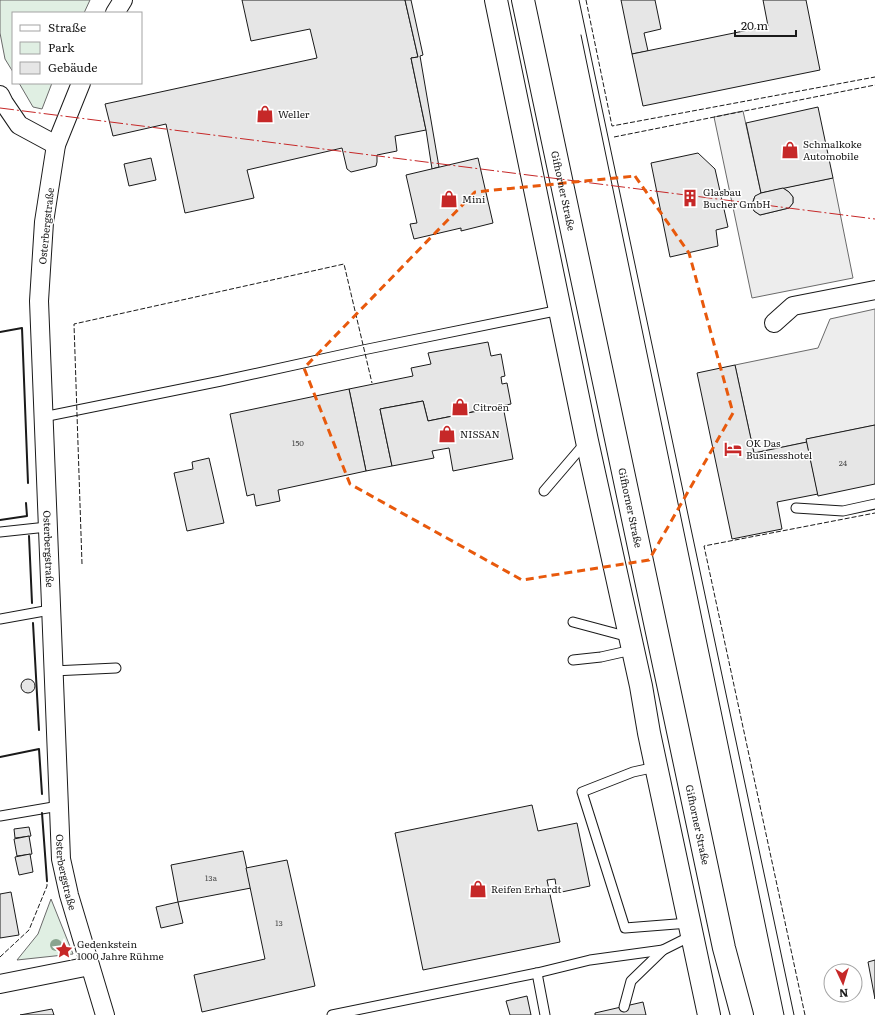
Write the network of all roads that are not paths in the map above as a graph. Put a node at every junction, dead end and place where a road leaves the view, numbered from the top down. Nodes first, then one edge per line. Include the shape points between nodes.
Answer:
1 (122, 0) edge
2 (496, 0) edge
3 (523, 0) edge
4 (116, 12) edge
5 (81, 84) edge
6 (1, 100) edge
7 (56, 145) junction
8 (875, 290) edge
9 (560, 310) junction
10 (774, 323) dead end
11 (43, 417) junction
12 (587, 441) junction
13 (544, 491) dead end
14 (875, 504) edge
15 (796, 508) dead end
16 (47, 527) junction
17 (0, 532) edge
18 (50, 610) junction
19 (0, 618) edge
20 (573, 622) dead end
21 (631, 644) junction
22 (573, 660) dead end
23 (116, 668) dead end
24 (53, 671) junction
25 (656, 767) junction
26 (59, 806) junction
27 (0, 816) edge
28 (690, 929) junction
29 (663, 950) junction
30 (90, 966) junction
31 (537, 972) junction
32 (0, 984) edge
33 (624, 1007) dead end
34 (105, 1015) edge
35 (332, 1015) edge
36 (545, 1015) edge
37 (709, 1015) edge
38 (742, 1015) edge

1 - 4 street
2 - 9 main road
3 - 38 main road, Gifhorner Straße via 724,948
5 - 7 street, Osterbergstraße
6 - 7 street via 19,125
7 - 11 street, Osterbergstraße via 44,222 39,301
8 - 10 street via 793,306
9 - 11 lane
9 - 12 main road
11 - 16 street, Osterbergstraße
12 - 13 lane
12 - 21 main road
14 - 15 lane via 843,511
16 - 17 lane
16 - 18 street, Osterbergstraße
18 - 19 lane
18 - 24 street, Osterbergstraße
20 - 21 lane
21 - 22 lane via 601,657
21 - 25 main road
23 - 24 lane
24 - 26 street, Osterbergstraße
25 - 28 main road
25 - 28 lane via 633,772 582,792 625,928
26 - 27 lane
26 - 30 street, Osterbergstraße via 63,872
28 - 29 lane
28 - 37 main road
29 - 31 lane via 590,960
29 - 33 lane via 631,981
30 - 32 street
30 - 34 street, Osterbergstraße
31 - 35 lane
31 - 36 lane

